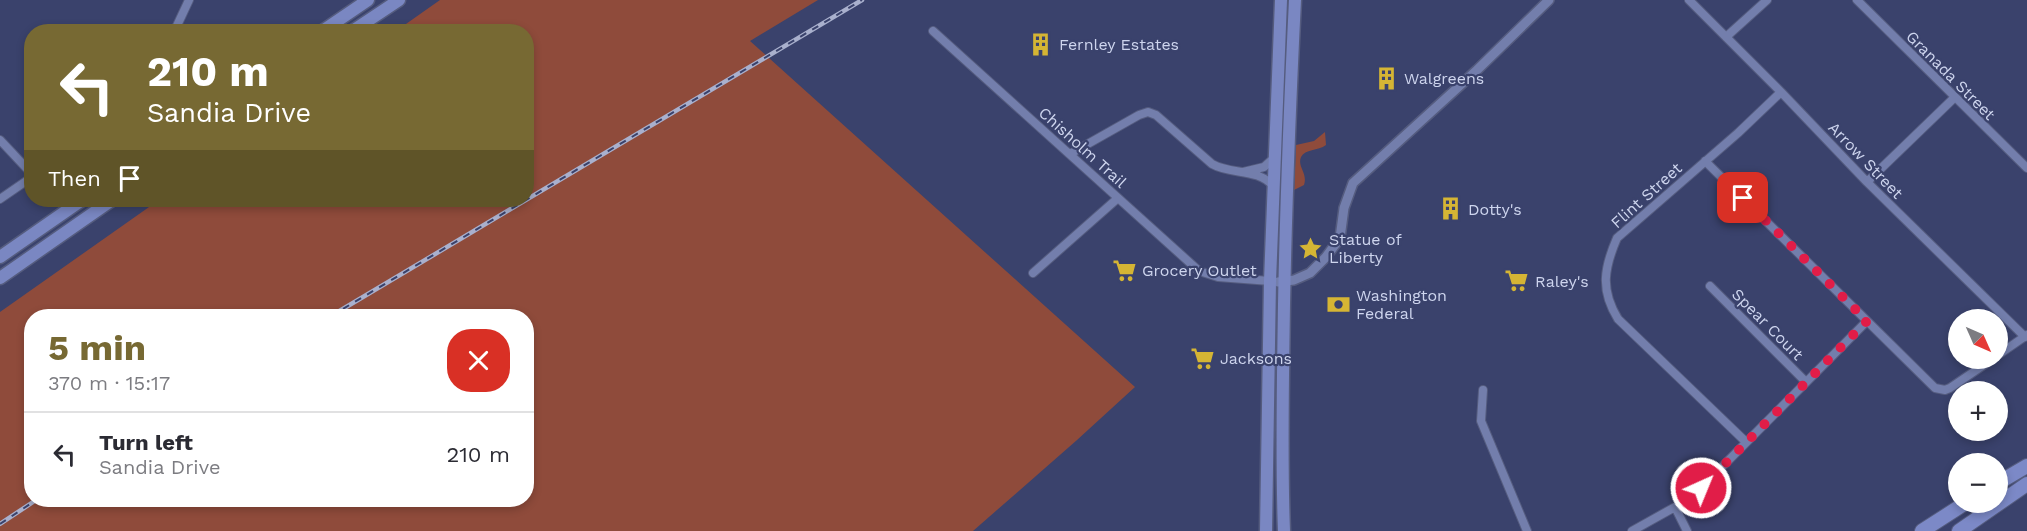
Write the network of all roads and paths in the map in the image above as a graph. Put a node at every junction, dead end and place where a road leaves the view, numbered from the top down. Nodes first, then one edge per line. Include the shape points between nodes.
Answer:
1 (189, 0) edge
2 (368, 0) edge
3 (399, 0) edge
4 (1281, 0) edge
5 (1295, 0) edge
6 (1549, 0) edge
7 (1689, 0) edge
8 (1767, 0) edge
9 (1857, 0) edge
10 (178, 24) edge
11 (333, 24) edge
12 (363, 24) edge
13 (933, 31) dead end
14 (1726, 37) junction
15 (1781, 92) junction
16 (1954, 98) junction
17 (0, 140) edge
18 (1070, 154) junction
19 (1274, 158) junction
20 (1705, 161) junction
21 (24, 166) edge
22 (2027, 168) edge
23 (1243, 172) junction
24 (24, 181) edge
25 (1867, 182) junction
26 (1273, 186) junction
27 (1118, 198) junction
28 (0, 199) edge
29 (72, 207) edge
30 (102, 207) edge
31 (0, 257) edge
32 (1033, 273) dead end
33 (0, 278) edge
34 (1270, 281) junction
35 (1284, 282) junction
36 (1710, 286) dead end
37 (1867, 321) junction
38 (2026, 336) edge
39 (2008, 348) edge
40 (1978, 369) edge
41 (1806, 382) junction
42 (1483, 390) dead end
43 (1746, 442) junction
44 (2027, 466) edge
45 (2008, 477) edge
46 (2027, 484) edge
47 (1675, 507) junction
48 (1950, 513) edge
49 (1266, 531) edge
50 (1284, 531) edge
51 (1527, 531) edge
52 (1632, 531) edge
53 (1687, 531) edge
54 (1922, 531) edge
55 (1959, 531) edge

1 - 10 street
2 - 11 highway
3 - 12 highway
4 - 19 highway
5 - 35 highway
6 - 35 street via 1353,183 1344,208 1340,238 1317,268
7 - 14 street, Arrow Street
8 - 14 street
9 - 16 street, Granada Street
13 - 18 street, Chisholm Trail
14 - 15 street, Arrow Street
15 - 20 street, Flint Street
15 - 25 street, Arrow Street
16 - 22 street, Granada Street
16 - 25 street
17 - 21 street
18 - 23 street via 1148,112 1212,164
18 - 27 street, Chisholm Trail
19 - 23 street via 1264,167
19 - 26 highway
20 - 37 street
20 - 43 street, Flint Street via 1617,238 1607,261 1606,292 1618,319
23 - 26 street via 1263,177
24 - 28 street
25 - 38 street, Arrow Street
26 - 34 highway
27 - 32 street
27 - 34 street, Chisholm Trail via 1199,271 1218,277
29 - 31 highway
30 - 33 highway
34 - 35 street
34 - 49 highway
35 - 50 highway
36 - 41 street, Spear Court
37 - 40 street via 1924,380 1940,390
37 - 41 street
38 - 39 street
41 - 43 street
42 - 51 street via 1480,422
43 - 47 street via 1701,488
44 - 45 highway
46 - 55 highway
47 - 52 street
47 - 53 street
48 - 54 highway

